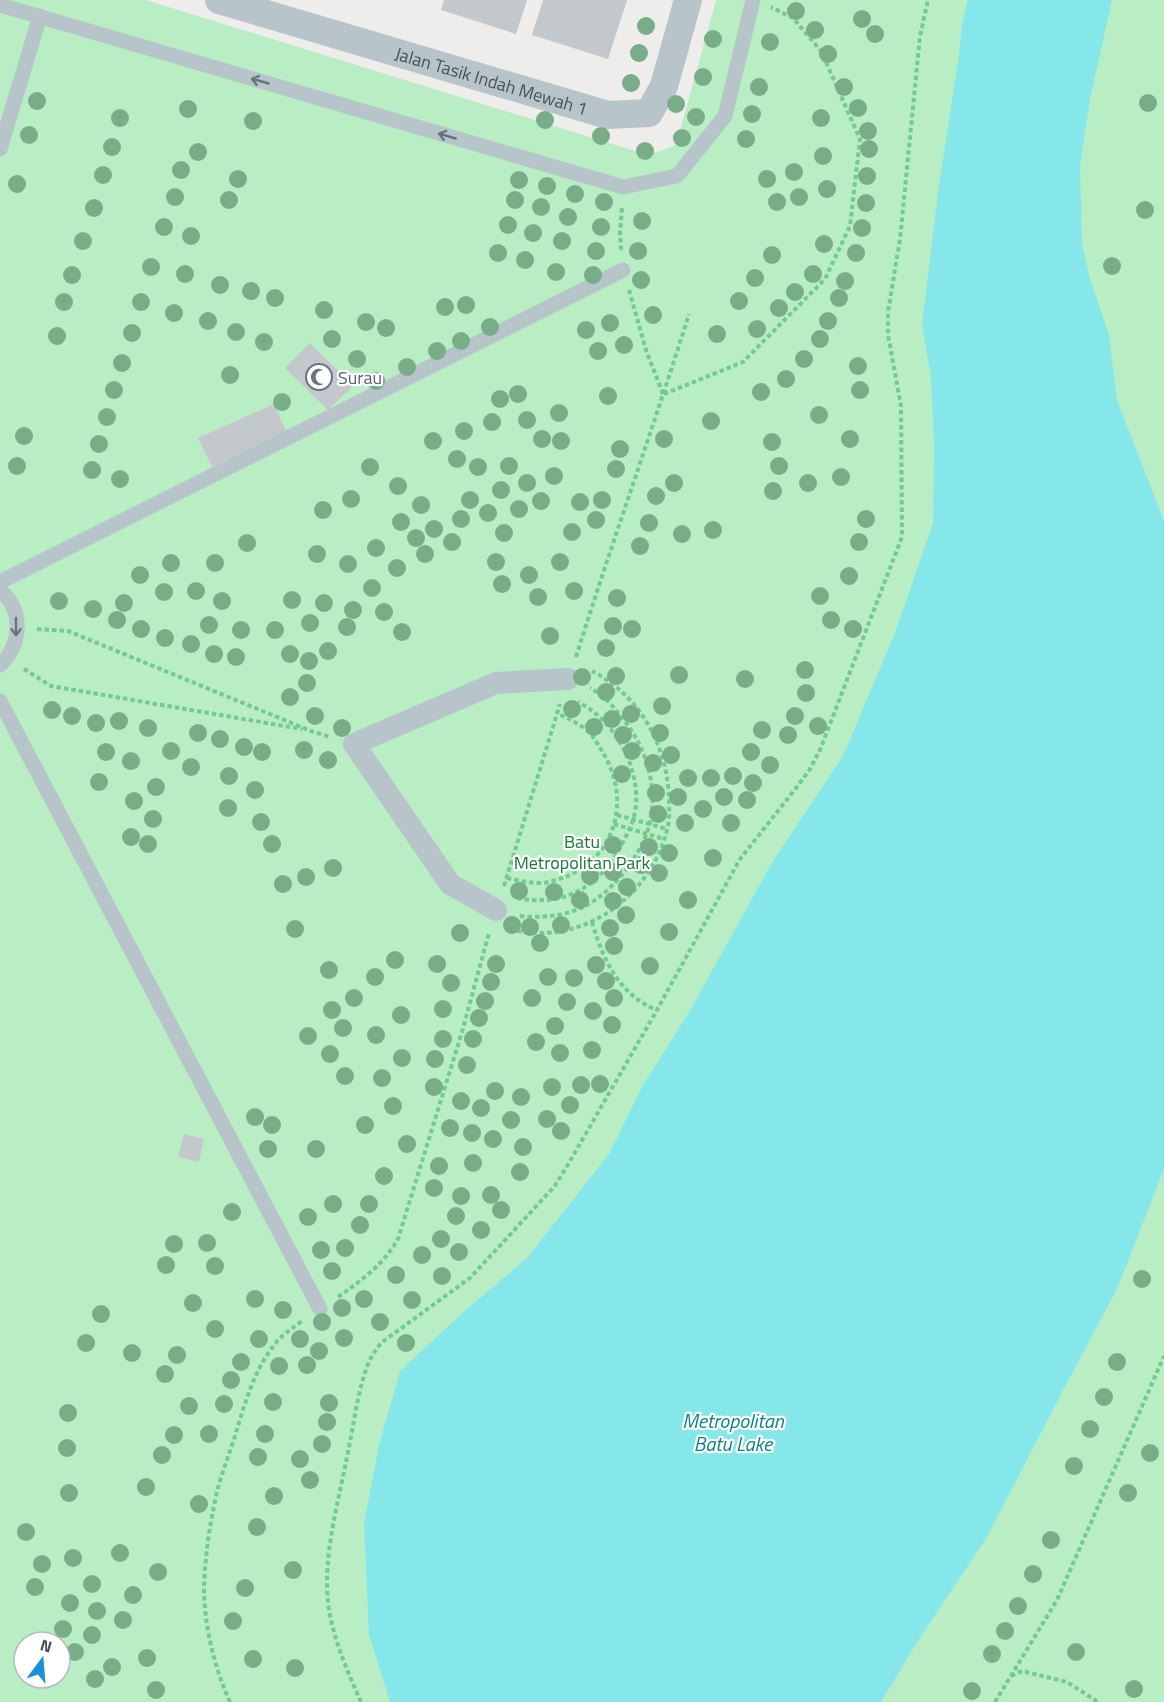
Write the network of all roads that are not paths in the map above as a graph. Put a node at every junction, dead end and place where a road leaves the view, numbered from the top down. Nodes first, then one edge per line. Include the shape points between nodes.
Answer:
1 (219, 0) edge
2 (688, 0) edge
3 (760, 2) edge
4 (0, 5) edge
5 (40, 16) junction
6 (0, 149) edge
7 (623, 270) road end
8 (0, 582) edge
9 (0, 590) edge
10 (4, 661) edge
11 (569, 678) road end
12 (0, 701) edge
13 (496, 910) road end
14 (321, 1309) road end

1 - 2 street, Jalan Tasik Indah Mewah 1 via 608,115 649,113 664,86
3 -> 5 lane via 724,116 677,176 623,187
4 - 5 lane
5 - 6 lane
7 - 8 lane
9 -> 10 lane via 13,606 18,628 14,646
11 - 13 street via 496,683 354,744 450,884
12 - 14 lane

